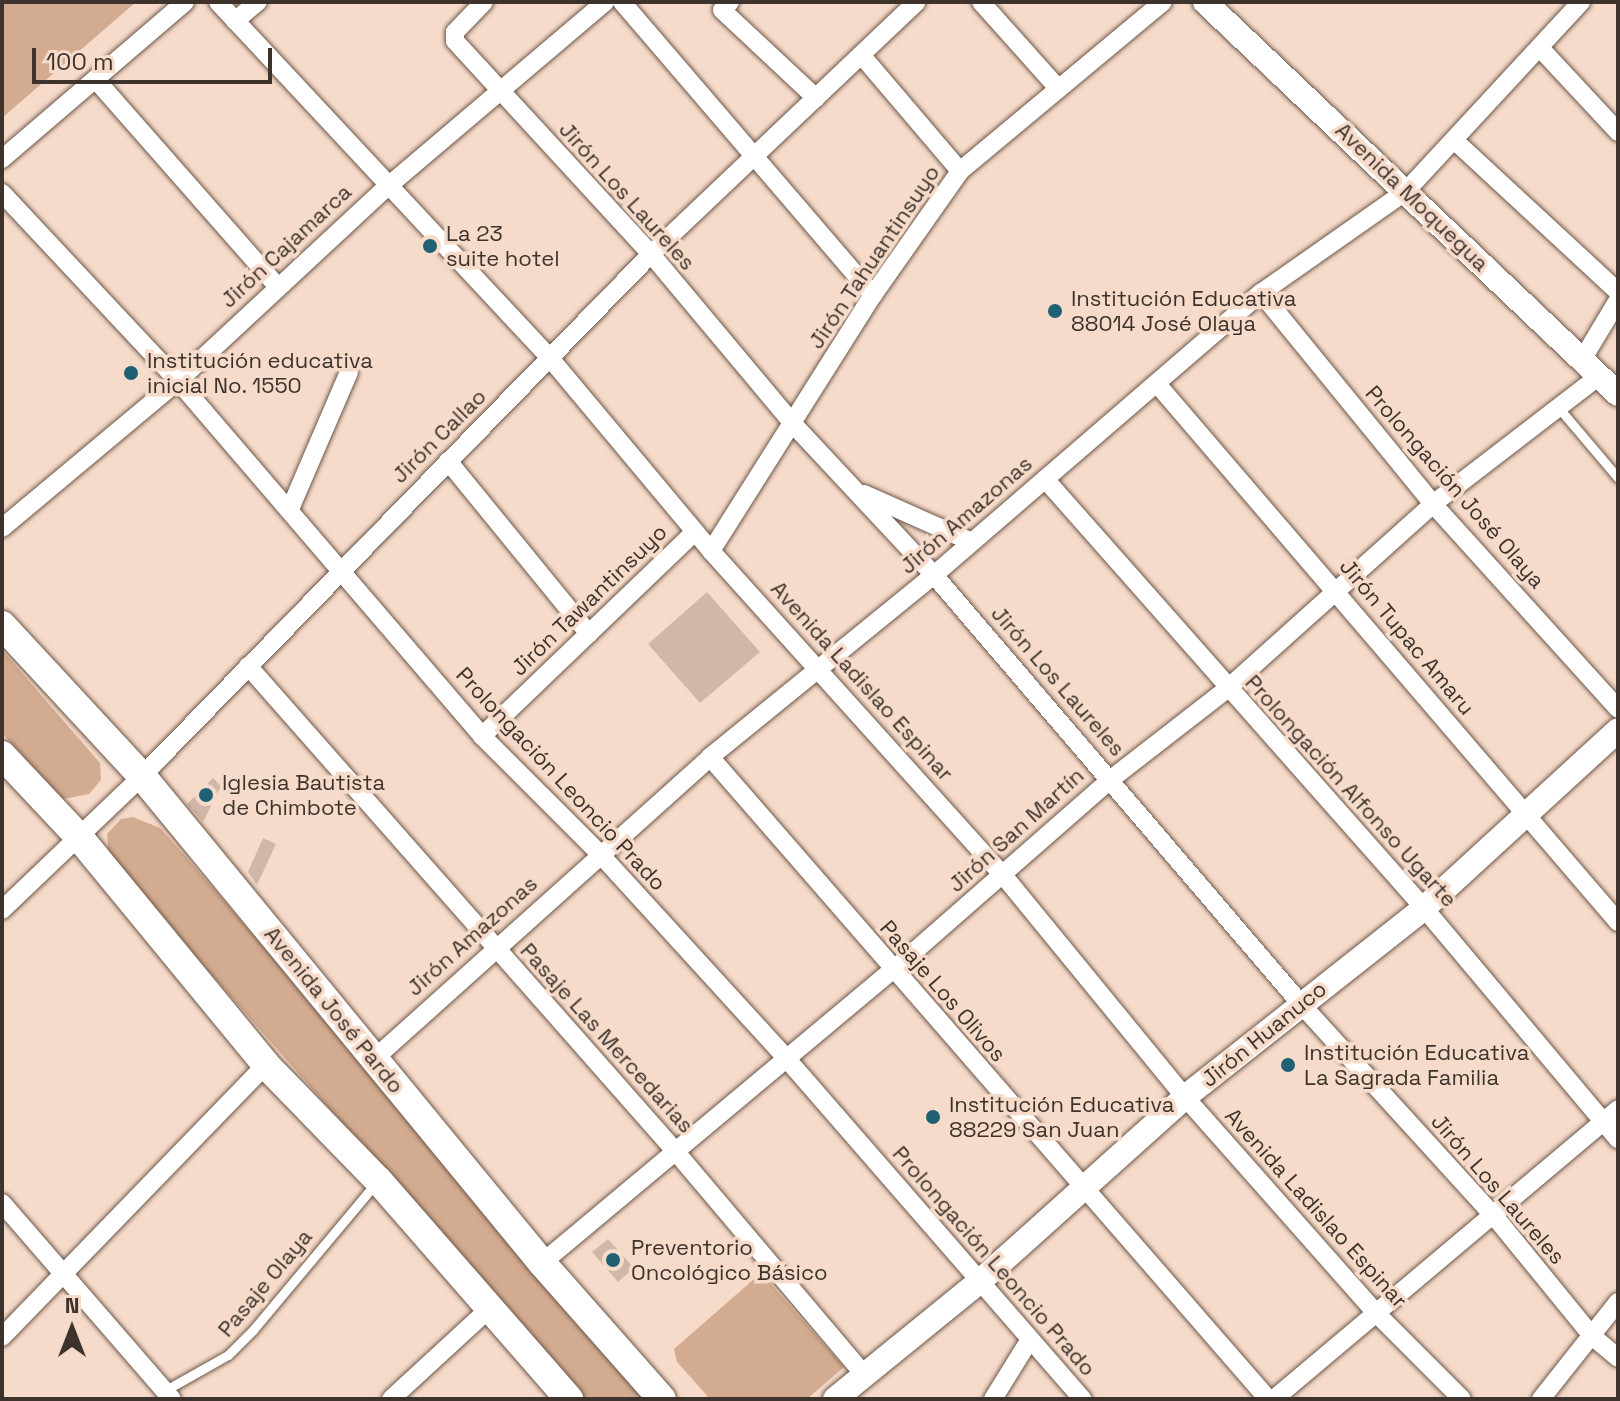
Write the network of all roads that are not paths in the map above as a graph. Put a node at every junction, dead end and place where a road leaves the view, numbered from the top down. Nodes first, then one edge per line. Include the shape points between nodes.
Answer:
1 (185, 2) edge
2 (218, 2) edge
3 (258, 2) edge
4 (605, 2) edge
5 (622, 2) edge
6 (730, 2) edge
7 (917, 2) edge
8 (981, 2) edge
9 (1163, 2) edge
10 (1205, 2) edge
11 (1581, 2) edge
12 (471, 6) edge
13 (235, 21) junction
14 (1540, 48) junction
15 (863, 57) junction
16 (97, 81) junction
17 (1056, 86) junction
18 (499, 92) junction
19 (816, 98) junction
20 (1618, 132) edge
21 (1454, 140) junction
22 (2, 159) edge
23 (754, 159) junction
24 (960, 171) junction
25 (387, 187) junction
26 (1406, 191) junction
27 (2, 193) edge
28 (651, 254) junction
29 (276, 285) junction
30 (1618, 292) edge
31 (1261, 293) junction
32 (873, 295) junction
33 (1618, 300) edge
34 (549, 357) junction
35 (1590, 368) junction
36 (349, 372) dead end
37 (178, 381) junction
38 (1158, 385) junction
39 (1618, 394) edge
40 (1558, 407) junction
41 (794, 425) junction
42 (448, 461) junction
43 (1618, 478) edge
44 (1045, 479) junction
45 (854, 490) junction
46 (1433, 504) junction
47 (290, 509) junction
48 (2, 528) edge
49 (695, 532) junction
50 (972, 542) junction
51 (711, 551) junction
52 (342, 568) junction
53 (934, 575) junction
54 (1337, 591) junction
55 (2, 625) edge
56 (589, 634) junction
57 (248, 666) junction
58 (819, 668) junction
59 (1227, 689) junction
60 (1618, 709) edge
61 (1618, 730) edge
62 (482, 736) junction
63 (2, 755) edge
64 (710, 757) junction
65 (142, 776) junction
66 (1111, 779) junction
67 (1525, 812) junction
68 (79, 837) junction
69 (600, 854) junction
70 (1003, 875) junction
71 (1424, 908) junction
72 (2, 910) edge
73 (1618, 922) edge
74 (493, 947) junction
75 (893, 970) junction
76 (1300, 1003) junction
77 (786, 1058) junction
78 (374, 1059) junction
79 (266, 1065) junction
80 (1185, 1097) junction
81 (1618, 1109) edge
82 (1603, 1122) junction
83 (1618, 1139) edge
84 (676, 1152) junction
85 (378, 1180) junction
86 (1084, 1188) junction
87 (2, 1203) edge
88 (1495, 1217) junction
89 (542, 1263) junction
90 (65, 1271) junction
91 (979, 1282) junction
92 (1618, 1302) edge
93 (489, 1309) junction
94 (1374, 1311) junction
95 (1592, 1336) junction
96 (2, 1337) edge
97 (1029, 1341) junction
98 (1618, 1358) edge
99 (863, 1373) junction
100 (168, 1395) edge
101 (391, 1399) edge
102 (569, 1399) edge
103 (662, 1399) edge
104 (835, 1399) edge
105 (993, 1399) edge
106 (1082, 1399) edge
107 (1271, 1399) edge
108 (1462, 1399) edge
109 (1541, 1399) edge

1 - 16 street
2 - 13 street, Avenida Ladislao Espinar
3 - 13 street
4 - 18 street, Jirón Cajamarca
5 - 23 street
6 - 19 street via 722,10
7 - 15 street, Jirón Callao
8 - 17 street
9 - 17 street, Jirón Tahuantinsuyo
10 - 26 main road, Avenida Moquegua
11 - 14 street, Jirón Amazonas
12 - 18 street, Jirón Los Laureles via 455,41
13 - 25 street, Avenida Ladislao Espinar
14 - 20 street
14 - 21 street, Jirón Amazonas
15 - 19 street, Jirón Callao
15 - 24 street
16 - 22 street
16 - 29 street
17 - 24 street, Jirón Tahuantinsuyo
18 - 25 street, Jirón Cajamarca
18 - 28 street, Jirón Los Laureles
19 - 23 street, Jirón Callao
21 - 26 street, Jirón Amazonas
21 - 30 street
23 - 28 street, Jirón Callao
23 - 32 street
24 - 32 street, Jirón Tahuantinsuyo
25 - 29 street, Jirón Cajamarca
25 - 34 street, Avenida Ladislao Espinar
26 - 31 street, Jirón Amazonas
26 - 35 main road, Avenida Moquegua
27 - 37 street, Prolongación Leoncio Prado
28 - 34 street, Jirón Callao
28 - 41 street, Jirón Los Laureles
29 - 37 street, Jirón Cajamarca
31 - 38 street, Jirón Amazonas
31 - 46 street, Prolongación José Olaya
32 - 41 street, Jirón Tahuantinsuyo
33 - 35 street, Jirón San Martín
34 - 42 street, Jirón Callao
34 - 49 street, Avenida Ladislao Espinar
35 - 39 main road, Avenida Moquegua
35 - 40 street, Jirón San Martín
36 - 47 street
37 - 47 street, Prolongación Leoncio Prado
37 - 48 street, Jirón Cajamarca
38 - 44 street, Jirón Amazonas
38 - 54 street, Jirón Tupac Amaru
40 - 43 lane
40 - 46 street, Jirón San Martín
41 - 45 street, Jirón Los Laureles
41 - 51 street, Jirón Tahuantinsuyo
42 - 52 street, Jirón Callao
42 - 56 street
44 - 50 street, Jirón Amazonas
44 - 59 street, Prolongación Alfonso Ugarte
45 - 50 street
45 - 53 street, Jirón Los Laureles
46 - 54 street, Jirón San Martín
46 - 60 street, Prolongación José Olaya
47 - 52 street, Prolongación Leoncio Prado
49 - 51 street, Avenida Ladislao Espinar
49 - 56 street, Jirón Tawantinsuyo
50 - 53 street, Jirón Amazonas
51 - 58 street, Avenida Ladislao Espinar
52 - 57 street, Jirón Callao
52 - 62 street, Prolongación Leoncio Prado
53 - 58 street, Jirón Amazonas
53 - 66 street, Jirón Los Laureles
54 - 59 street, Jirón San Martín
54 - 67 street, Jirón Tupac Amaru
55 - 65 main road, Avenida José Pardo
56 - 62 street, Jirón Tawantinsuyo
57 - 65 street, Jirón Callao
57 - 74 street, Pasaje Las Mercedarias
58 - 64 street, Jirón Amazonas
58 - 70 street, Avenida Ladislao Espinar
59 - 66 street, Jirón San Martín
59 - 71 street, Prolongación Alfonso Ugarte
61 - 67 main road, Jirón Huanuco
62 - 69 street, Prolongación Leoncio Prado
63 - 68 main road
64 - 69 street, Jirón Amazonas
64 - 75 street, Pasaje Los Olivos
65 - 68 street, Jirón Callao
65 - 78 main road, Avenida José Pardo
66 - 70 street, Jirón San Martín
66 - 76 street, Jirón Los Laureles
67 - 71 main road, Jirón Huanuco
67 - 73 street, Jirón Tupac Amaru
68 - 72 street, Jirón Callao
68 - 79 main road
69 - 74 street, Jirón Amazonas
69 - 77 street, Prolongación Leoncio Prado
70 - 75 street, Jirón San Martín
70 - 80 street, Avenida Ladislao Espinar
71 - 76 main road, Jirón Huanuco
71 - 82 street, Prolongación Alfonso Ugarte
74 - 78 street, Jirón Amazonas
74 - 84 street, Pasaje Las Mercedarias
75 - 77 street, Jirón San Martín
75 - 86 street, Pasaje Los Olivos
76 - 80 main road, Jirón Huanuco
76 - 88 street, Jirón Los Laureles
77 - 84 street, Jirón San Martín
77 - 91 street, Prolongación Leoncio Prado
78 - 89 main road, Avenida José Pardo
79 - 85 main road
79 - 90 street
80 - 86 main road, Jirón Huanuco
80 - 94 street, Avenida Ladislao Espinar
81 - 82 street
82 - 83 street, Prolongación Alfonso Ugarte
82 - 88 street
84 - 89 street, Jirón San Martín
84 - 99 street, Pasaje Las Mercedarias
85 - 93 main road
85 - 100 lane, Pasaje Olaya via 253,1330 228,1355
86 - 91 main road, Jirón Huanuco
86 - 107 street, Pasaje Los Olivos
87 - 90 street
88 - 94 street
88 - 95 street, Jirón Los Laureles
89 - 103 main road, Avenida José Pardo
90 - 96 street
90 - 100 street
91 - 97 street, Prolongación Leoncio Prado
91 - 99 main road, Jirón Huanuco
92 - 95 street
93 - 101 street
93 - 102 main road
94 - 107 street
94 - 108 street, Avenida Ladislao Espinar
95 - 98 street, Jirón Los Laureles
95 - 109 street
97 - 105 street
97 - 106 street, Prolongación Leoncio Prado
99 - 104 main road, Jirón Huanuco

